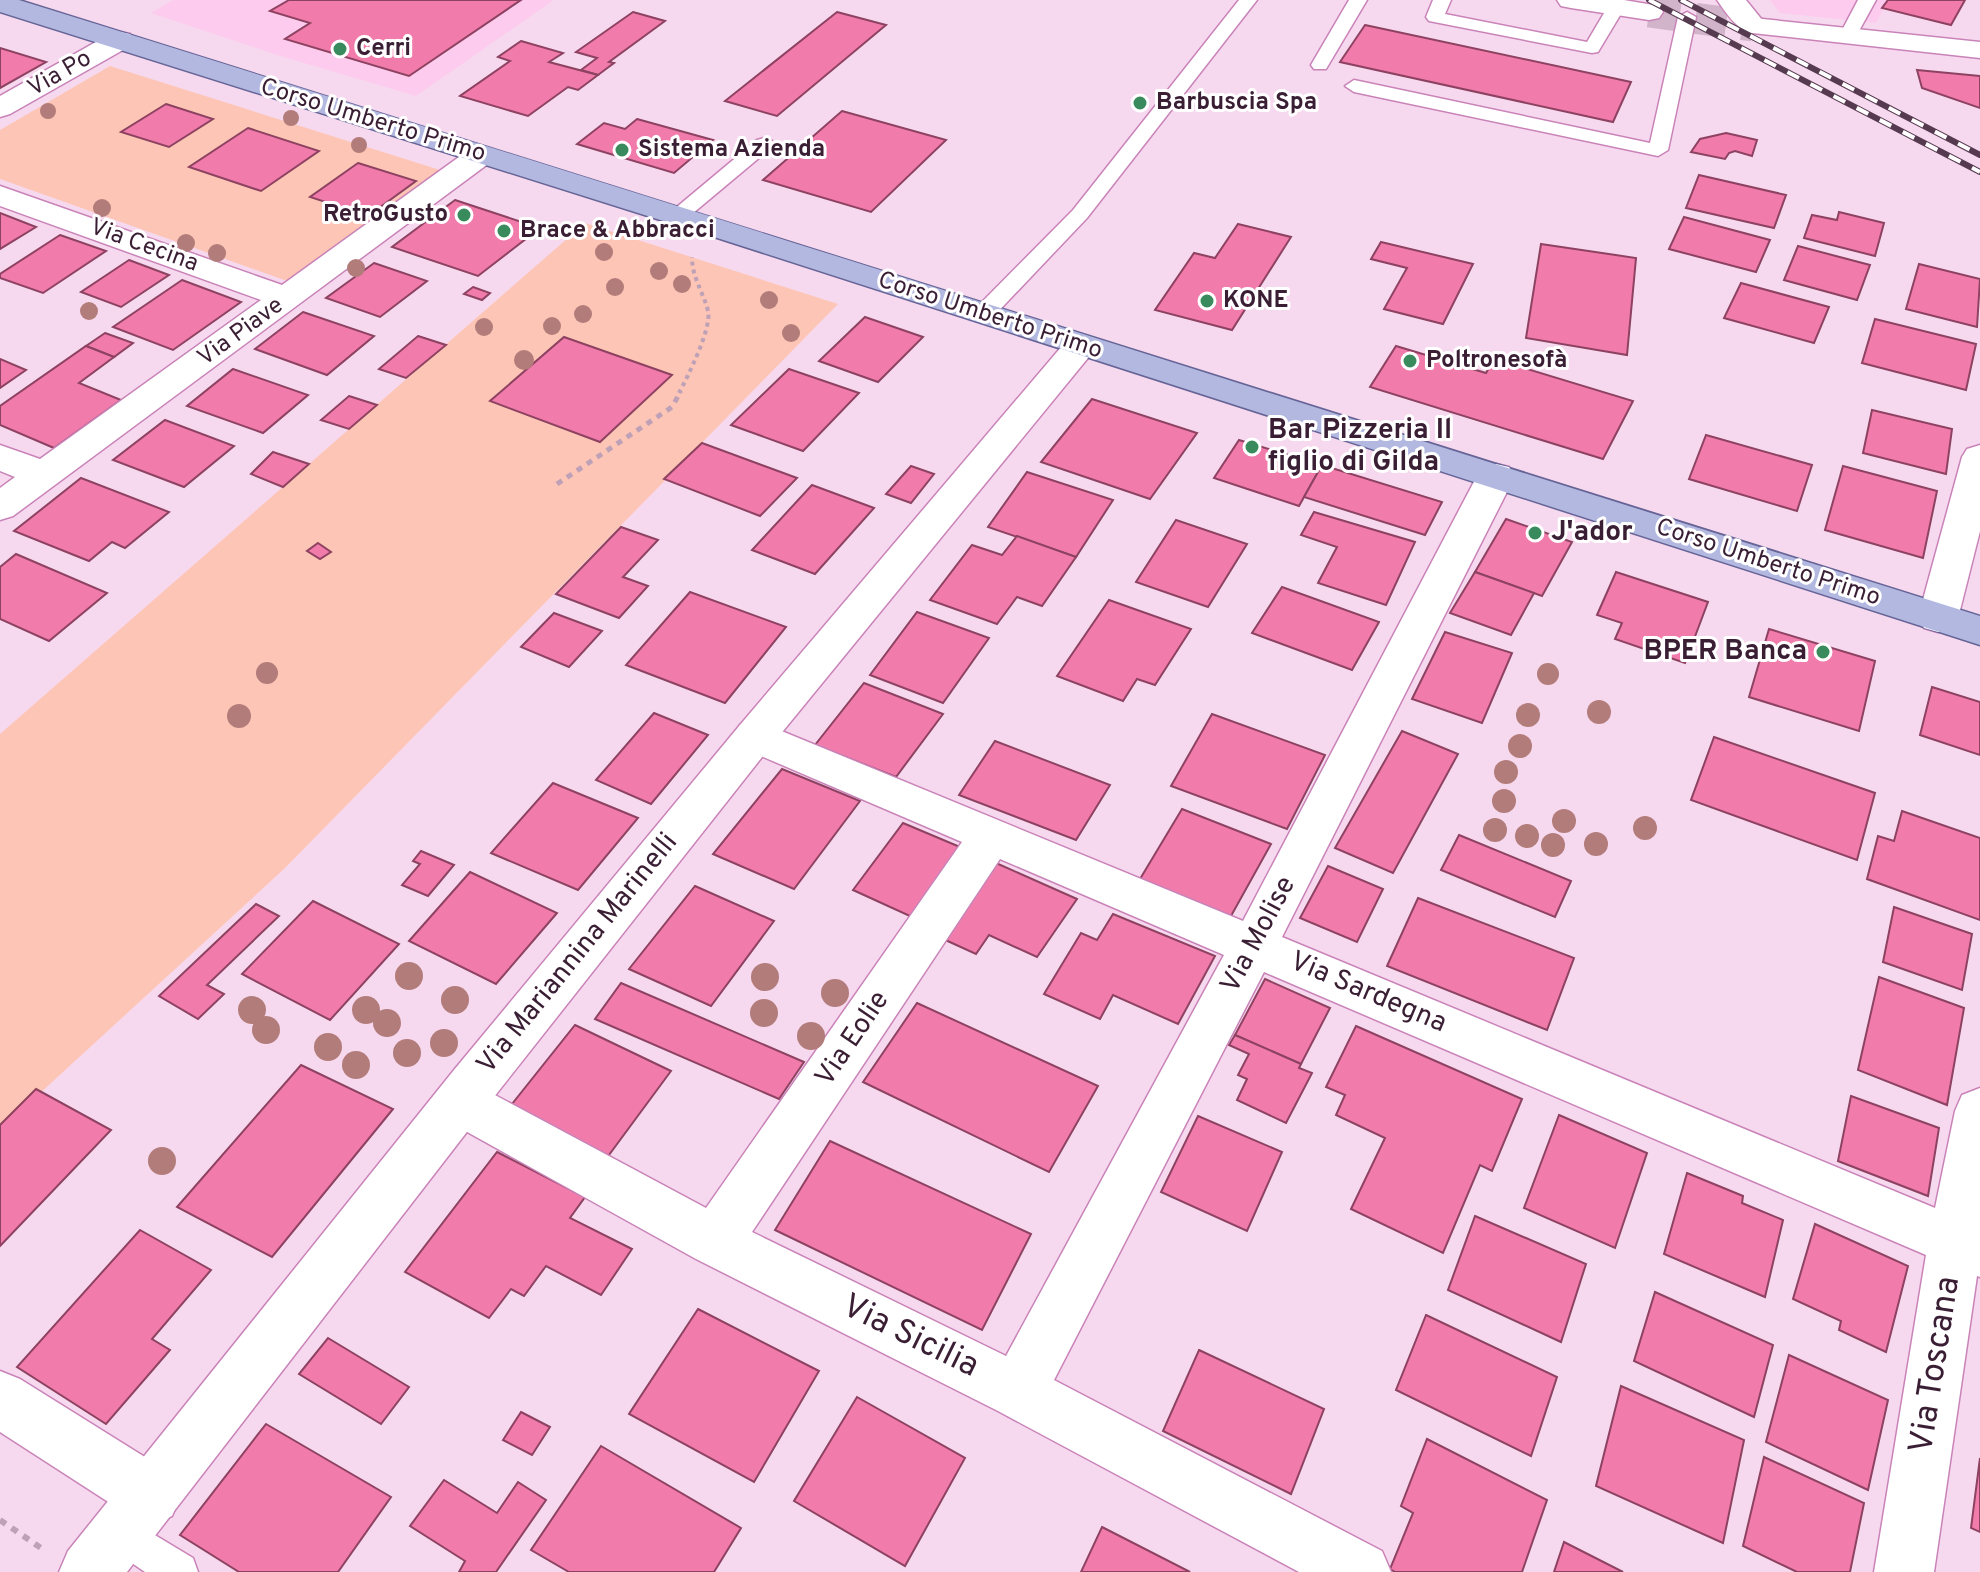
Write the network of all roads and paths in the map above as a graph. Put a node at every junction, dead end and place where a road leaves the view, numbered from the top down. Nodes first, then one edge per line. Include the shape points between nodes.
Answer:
1 (1248, 0) edge
2 (1358, 0) edge
3 (1442, 0) edge
4 (1571, 0) edge
5 (1731, 0) tunnel mouth
6 (1867, 0) edge
7 (0, 3) edge
8 (1616, 7) junction
9 (1649, 12) tunnel mouth
10 (1687, 17) dead end
11 (1848, 36) junction
12 (120, 40) junction
13 (1980, 50) edge
14 (1320, 65) dead end
15 (1354, 86) dead end
16 (0, 108) edge
17 (764, 144) dead end
18 (481, 155) junction
19 (0, 195) edge
20 (679, 215) junction
21 (722, 229) junction
22 (287, 298) junction
23 (983, 314) junction
24 (1080, 346) junction
25 (0, 457) edge
26 (1980, 457) edge
27 (44, 475) junction
28 (1496, 476) junction
29 (557, 484) dead end
30 (0, 507) edge
31 (1938, 618) junction
32 (1980, 631) edge
33 (755, 736) junction
34 (990, 837) junction
35 (1254, 945) junction
36 (460, 1102) junction
37 (1980, 1111) edge
38 (715, 1241) junction
39 (1968, 1246) edge
40 (1018, 1391) junction
41 (0, 1399) edge
42 (135, 1514) junction
43 (89, 1572) edge
44 (179, 1572) edge
45 (1361, 1572) edge
46 (1904, 1572) edge

1 - 23 lane via 1080,214
2 - 14 lane
3 - 8 lane via 1435,17 1592,48
4 - 8 street
5 - 11 street via 1753,26
6 - 11 lane
7 - 12 main road, Corso Umberto Primo
8 - 9 street
10 - 15 lane via 1658,150
11 - 13 street
12 - 16 street, Via Po
12 - 18 main road, Corso Umberto Primo
17 - 20 lane
18 - 20 main road, Corso Umberto Primo
18 - 22 street, Via Piave
19 - 22 street, Via Cecina
20 - 21 main road, Corso Umberto Primo
21 - 23 main road, Corso Umberto Primo
21 - 29 path via 692,257 692,272 709,314 692,369 672,407
22 - 27 street, Via Piave
23 - 24 main road, Corso Umberto Primo
24 - 28 main road, Corso Umberto Primo
24 - 33 street, Via Mariannina Marinelli
25 - 27 street
26 - 31 street
27 - 30 street, Via Piave
28 - 31 main road, Corso Umberto Primo
28 - 35 street, Via Molise
31 - 32 main road, Corso Umberto Primo
33 - 34 street, Via Sardegna
33 - 36 street, Via Mariannina Marinelli
34 - 35 street, Via Sardegna
34 - 38 street, Via Eolie
35 - 39 street, Via Sardegna
35 - 40 street, Via Molise
36 - 38 street, Via Sicilia
36 - 42 street, Via Mariannina Marinelli
37 - 39 street, Via Toscana
38 - 40 street, Via Sicilia
39 - 46 street, Via Toscana
40 - 45 street, Via Sicilia
41 - 42 street
42 - 43 street, Via Mariannina Marinelli
42 - 44 lane

